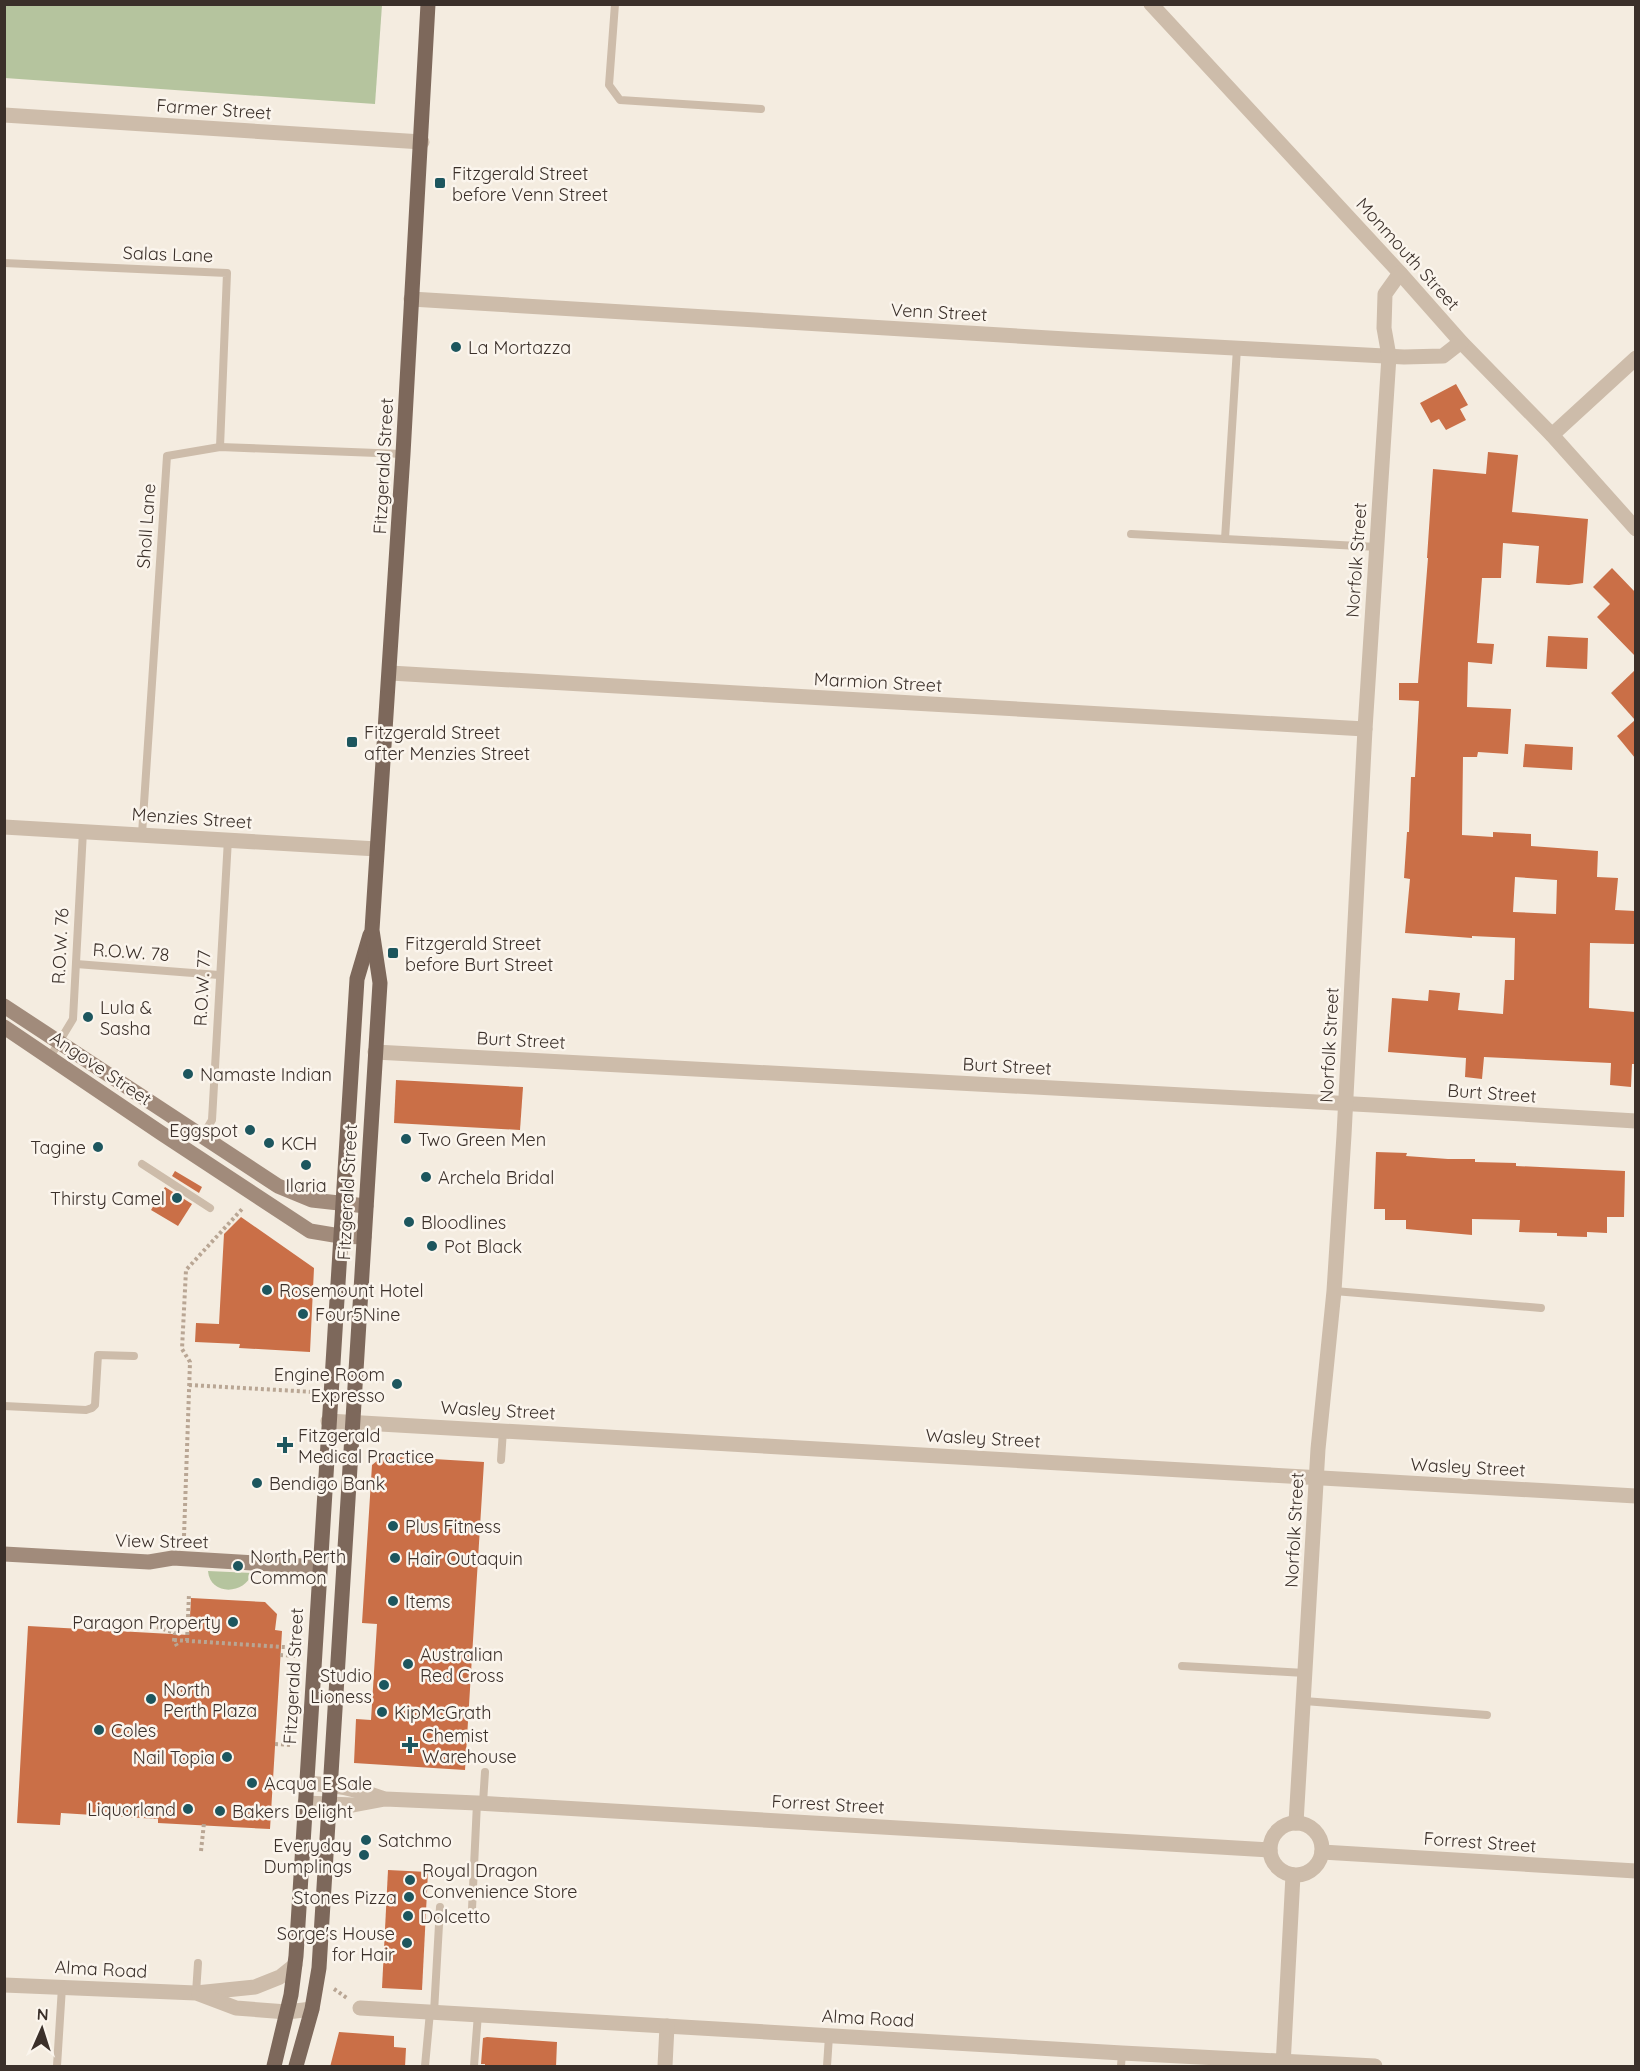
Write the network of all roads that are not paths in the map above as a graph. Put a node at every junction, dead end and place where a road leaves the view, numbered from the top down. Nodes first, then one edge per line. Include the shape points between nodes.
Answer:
1 (428, 4) edge
2 (615, 4) edge
3 (1151, 4) edge
4 (761, 109) dead end
5 (4, 115) edge
6 (422, 142) junction
7 (4, 263) edge
8 (1400, 273) junction
9 (411, 299) junction
10 (1461, 342) junction
11 (1237, 348) junction
12 (1389, 356) junction
13 (1635, 358) edge
14 (1552, 435) junction
15 (220, 447) junction
16 (403, 454) junction
17 (1635, 529) edge
18 (1131, 534) dead end
19 (1225, 539) junction
20 (1377, 547) junction
21 (390, 673) junction
22 (1365, 729) junction
23 (4, 826) edge
24 (83, 831) junction
25 (142, 834) junction
26 (228, 839) junction
27 (377, 849) junction
28 (372, 930) junction
29 (76, 964) junction
30 (219, 975) junction
31 (4, 1006) edge
32 (4, 1027) edge
33 (59, 1042) junction
34 (375, 1052) junction
35 (50, 1057) junction
36 (1346, 1104) junction
37 (1635, 1121) edge
38 (202, 1135) junction
39 (142, 1164) dead end
40 (341, 1204) junction
41 (366, 1206) junction
42 (210, 1208) dead end
43 (339, 1236) junction
44 (364, 1237) junction
45 (1334, 1291) junction
46 (1541, 1308) dead end
47 (134, 1356) dead end
48 (4, 1406) edge
49 (328, 1421) junction
50 (352, 1422) junction
51 (503, 1430) junction
52 (501, 1460) dead end
53 (1316, 1477) junction
54 (1635, 1496) edge
55 (4, 1554) edge
56 (319, 1567) junction
57 (1182, 1666) dead end
58 (1305, 1672) junction
59 (1304, 1701) junction
60 (1487, 1715) dead end
61 (485, 1772) dead end
62 (306, 1783) junction
63 (329, 1784) junction
64 (385, 1799) junction
65 (305, 1803) junction
66 (480, 1803) junction
67 (328, 1804) junction
68 (1296, 1823) junction
69 (1270, 1850) junction
70 (1322, 1852) junction
71 (1635, 1871) edge
72 (1293, 1875) junction
73 (440, 1907) dead end
74 (472, 1909) dead end
75 (198, 1962) dead end
76 (295, 1965) junction
77 (4, 1985) edge
78 (62, 1987) junction
79 (196, 1993) junction
80 (360, 2008) dead end
81 (312, 2009) junction
82 (287, 2012) junction
83 (432, 2012) junction
84 (478, 2014) junction
85 (667, 2026) junction
86 (829, 2036) junction
87 (1121, 2060) edge
88 (1283, 2064) edge
89 (57, 2067) edge
90 (274, 2067) edge
91 (296, 2067) edge
92 (425, 2067) edge
93 (474, 2067) edge
94 (665, 2067) edge
95 (827, 2067) edge
96 (1375, 2067) edge

1 - 6 main road, Fitzgerald Street
2 - 4 lane via 609,85 620,100
3 - 8 street, Monmouth Street
5 - 6 street, Farmer Street
6 - 9 main road, Fitzgerald Street
7 - 15 lane, Salas Lane via 227,273
8 - 10 street, Monmouth Street
8 - 12 street, Norfolk Street via 1385,294 1384,328
9 - 11 street, Venn Street
9 - 16 main road, Fitzgerald Street
10 - 12 street, Venn Street via 1443,356
10 - 14 street, Monmouth Street
11 - 12 street, Venn Street
11 - 19 lane
12 - 20 street, Norfolk Street
13 - 14 street
14 - 17 street, Monmouth Street
15 - 16 lane, Sholl Lane
15 - 25 lane, Sholl Lane via 167,456
16 - 21 main road, Fitzgerald Street
18 - 19 lane
19 - 20 lane
20 - 22 street, Norfolk Street
21 - 22 street, Marmion Street
21 - 27 main road, Fitzgerald Street
22 - 36 street, Norfolk Street
23 - 24 street, Menzies Street
24 - 25 street, Menzies Street
24 - 29 lane, R.O.W. 76
25 - 26 street, Menzies Street
26 - 27 street, Menzies Street
26 - 30 lane, R.O.W. 77
27 - 28 main road, Fitzgerald Street
28 - 34 main road, Fitzgerald Street via 380,983
28 - 40 main road, Fitzgerald Street via 357,979
29 - 30 lane, R.O.W. 78
29 - 33 lane, R.O.W. 76 via 73,1019
30 - 38 lane, R.O.W. 77 via 212,1120
31 - 33 main road, Angove Street
32 - 35 main road, Angove Street
33 - 35 lane, R.O.W. 76
33 - 38 main road, Angove Street
34 - 36 street, Burt Street
34 - 41 main road, Fitzgerald Street
35 - 43 main road, Angove Street via 310,1231
36 - 37 street, Burt Street
36 - 45 street, Norfolk Street
38 - 40 main road, Angove Street via 278,1186 304,1197
39 - 42 lane
40 - 41 main road, Angove Street
40 - 43 main road, Fitzgerald Street
41 - 44 main road, Fitzgerald Street
43 - 44 main road, Angove Street
43 - 49 main road, Fitzgerald Street
44 - 50 main road, Fitzgerald Street
45 - 46 lane
45 - 53 street, Norfolk Street
47 - 48 lane via 98,1354 92,1408
49 - 50 street, Wasley Street
49 - 56 main road, Fitzgerald Street
50 - 51 street, Wasley Street
50 - 63 main road, Fitzgerald Street
51 - 52 lane
51 - 53 street, Wasley Street
53 - 54 street, Wasley Street
53 - 58 street, Norfolk Street
55 - 56 main road, View Street
56 - 62 main road, Fitzgerald Street
57 - 58 lane
58 - 59 street, Norfolk Street
59 - 60 lane
59 - 68 street, Norfolk Street
61 - 66 lane
62 - 63 street, Forrest Street
62 - 65 main road, Fitzgerald Street
63 - 64 street, Forrest Street
63 - 67 main road, Fitzgerald Street
64 - 66 street, Forrest Street
64 - 67 street, Forrest Street
65 - 67 street, Forrest Street
65 - 76 main road, Fitzgerald Street
66 - 69 street, Forrest Street
66 - 74 lane
67 - 81 main road, Fitzgerald Street via 319,1968
68 - 69 street via 1282,1827 1273,1837
68 - 70 street via 1315,1832
69 - 72 street via 1273,1862
70 - 71 street, Forrest Street
70 - 72 street via 1307,1873
72 - 88 street
73 - 83 lane
75 - 79 lane
76 - 79 street, Alma Road via 280,1977 255,1987
76 - 82 main road, Fitzgerald Street
77 - 78 street, Alma Road
78 - 79 street, Alma Road
78 - 89 lane
79 - 82 street, Alma Road via 236,2008
80 - 83 street, Alma Road
81 - 82 street, Alma Road
81 - 91 main road, Fitzgerald Street
82 - 90 main road, Fitzgerald Street
83 - 84 street, Alma Road
83 - 92 lane
84 - 85 street, Alma Road
84 - 93 lane
85 - 86 street, Alma Road
85 - 94 street
86 - 87 street, Alma Road
86 - 95 lane
87 - 88 street, Alma Road
88 - 96 street, Alma Road

